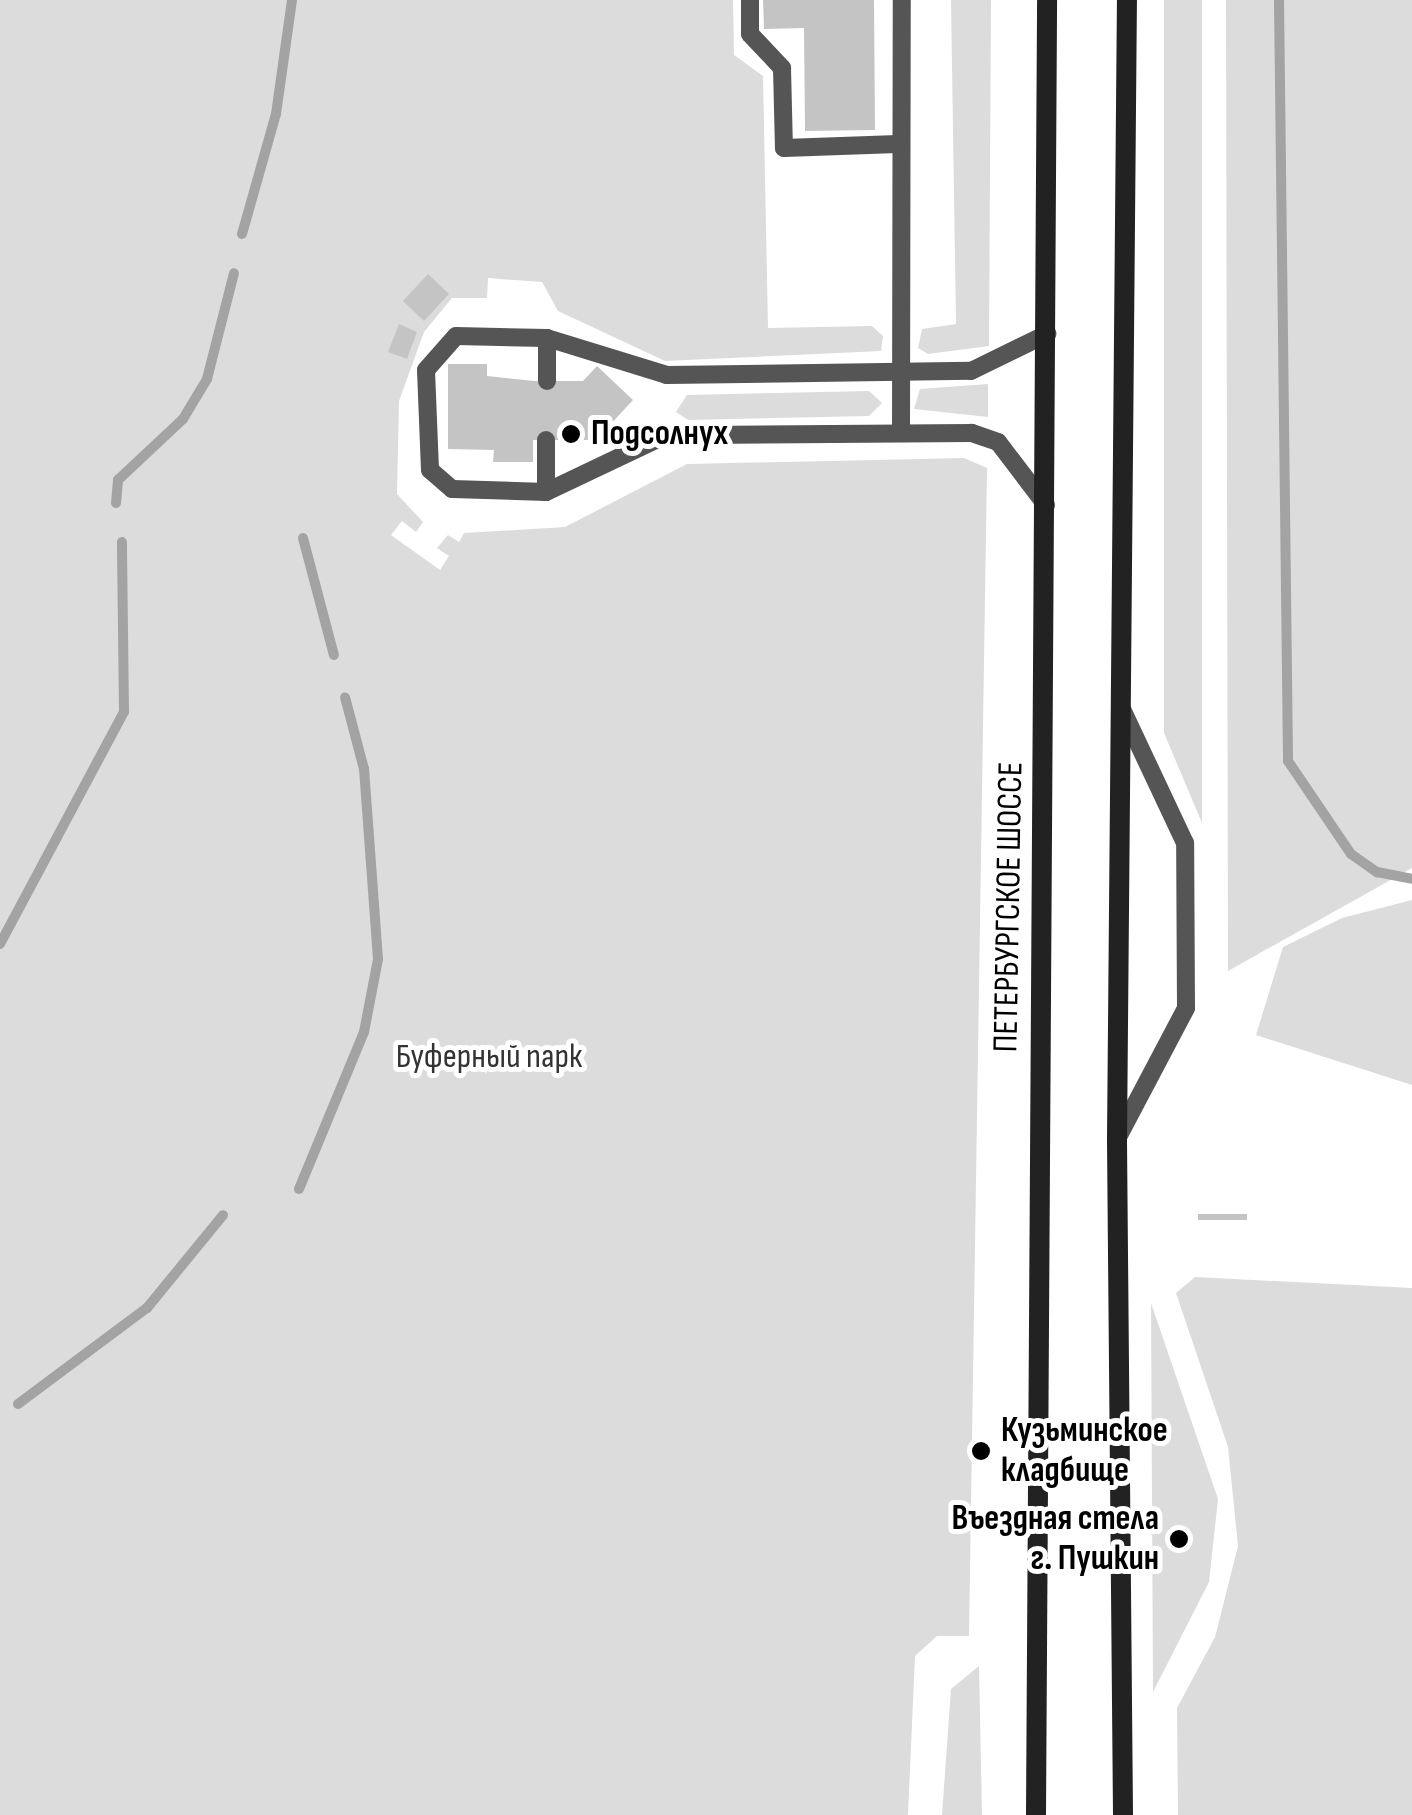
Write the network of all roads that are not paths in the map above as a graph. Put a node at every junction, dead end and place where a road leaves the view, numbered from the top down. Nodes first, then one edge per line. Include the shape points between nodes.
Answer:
1 (750, 0) edge
2 (902, 0) edge
3 (1047, 0) edge
4 (1127, 0) edge
5 (898, 144) junction
6 (1048, 334) junction
7 (547, 338) junction
8 (900, 372) junction
9 (547, 381) dead end
10 (901, 432) junction
11 (546, 440) dead end
12 (546, 492) junction
13 (1047, 506) junction
14 (1122, 710) junction
15 (1116, 1139) junction
16 (1036, 1815) edge
17 (1123, 1815) edge

1 - 5 lane via 750,34 782,68 784,148
2 - 5 lane
3 - 6 main road, ПЕТЕРБУРГСКОЕ ШОССЕ
4 - 14 main road
5 - 8 lane
6 - 8 lane via 971,371
6 - 13 main road, ПЕТЕРБУРГСКОЕ ШОССЕ
7 - 8 lane via 666,375
7 - 9 lane
7 - 12 lane via 456,336 426,370 436,484
8 - 10 lane
10 - 12 lane via 666,435
10 - 13 lane via 998,442
11 - 12 lane
13 - 16 main road, ПЕТЕРБУРГСКОЕ ШОССЕ
14 - 15 main road
14 - 15 lane via 1186,843 1186,1008
15 - 17 main road

